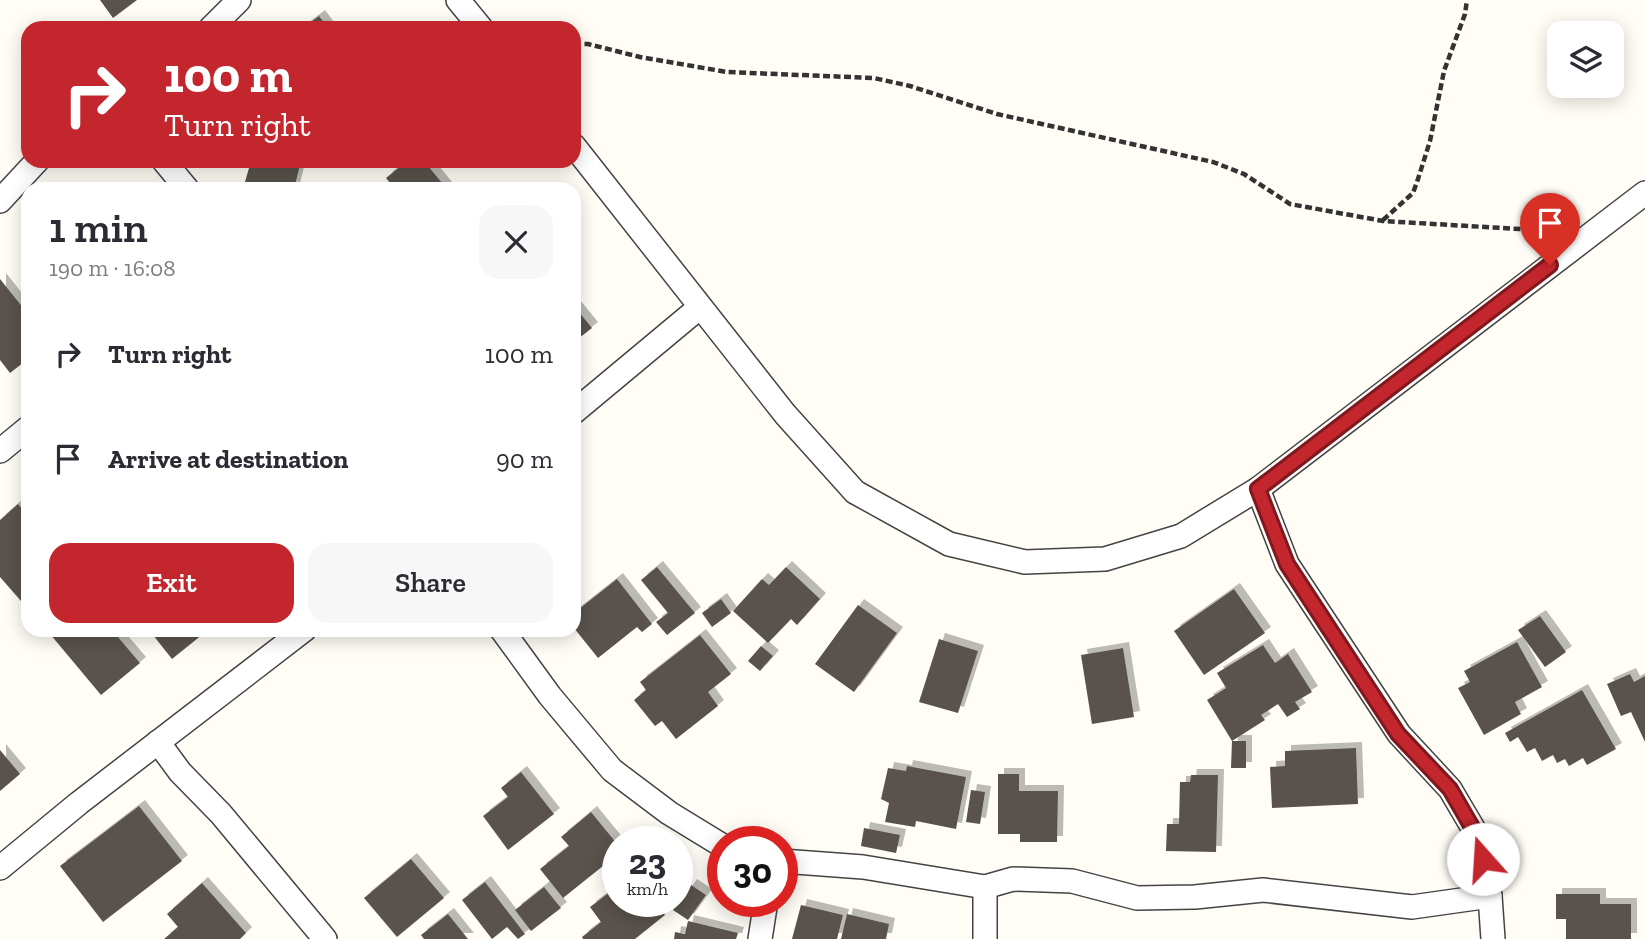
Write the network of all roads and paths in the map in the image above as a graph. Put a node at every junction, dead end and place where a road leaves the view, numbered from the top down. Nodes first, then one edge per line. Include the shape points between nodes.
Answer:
1 (239, 0) edge
2 (458, 0) edge
3 (1467, 0) edge
4 (218, 21) edge
5 (475, 21) edge
6 (581, 44) edge
7 (581, 155) edge
8 (31, 168) edge
9 (170, 168) edge
10 (181, 182) edge
11 (1645, 193) edge
12 (0, 201) edge
13 (1383, 220) junction
14 (1592, 233) junction
15 (700, 307) junction
16 (581, 406) edge
17 (21, 434) edge
18 (0, 451) edge
19 (1258, 489) junction
20 (295, 637) edge
21 (507, 637) edge
22 (158, 742) junction
23 (707, 836) edge
24 (798, 862) edge
25 (0, 867) edge
26 (985, 887) junction
27 (1490, 896) junction
28 (763, 917) edge
29 (326, 939) edge
30 (760, 939) edge
31 (985, 939) edge
32 (1493, 939) edge

1 - 4 street
2 - 5 street
3 - 13 path via 1444,71 1418,180 1413,193
6 - 13 path via 727,72 874,78 997,114 1213,162 1244,174 1290,204
7 - 15 street
8 - 12 street
9 - 10 street
11 - 14 street
13 - 14 path
14 - 19 street
15 - 16 street
15 - 19 street via 785,414 855,492 949,544 1025,562 1105,559 1181,536
17 - 18 street
19 - 27 street via 1287,564 1398,734 1450,789 1480,841
20 - 22 street
21 - 23 street via 612,769
22 - 25 street
22 - 29 street
24 - 26 street via 863,867
26 - 27 street via 1013,879 1072,881 1137,898 1263,890 1412,907
26 - 31 street
27 - 32 street
28 - 30 street

